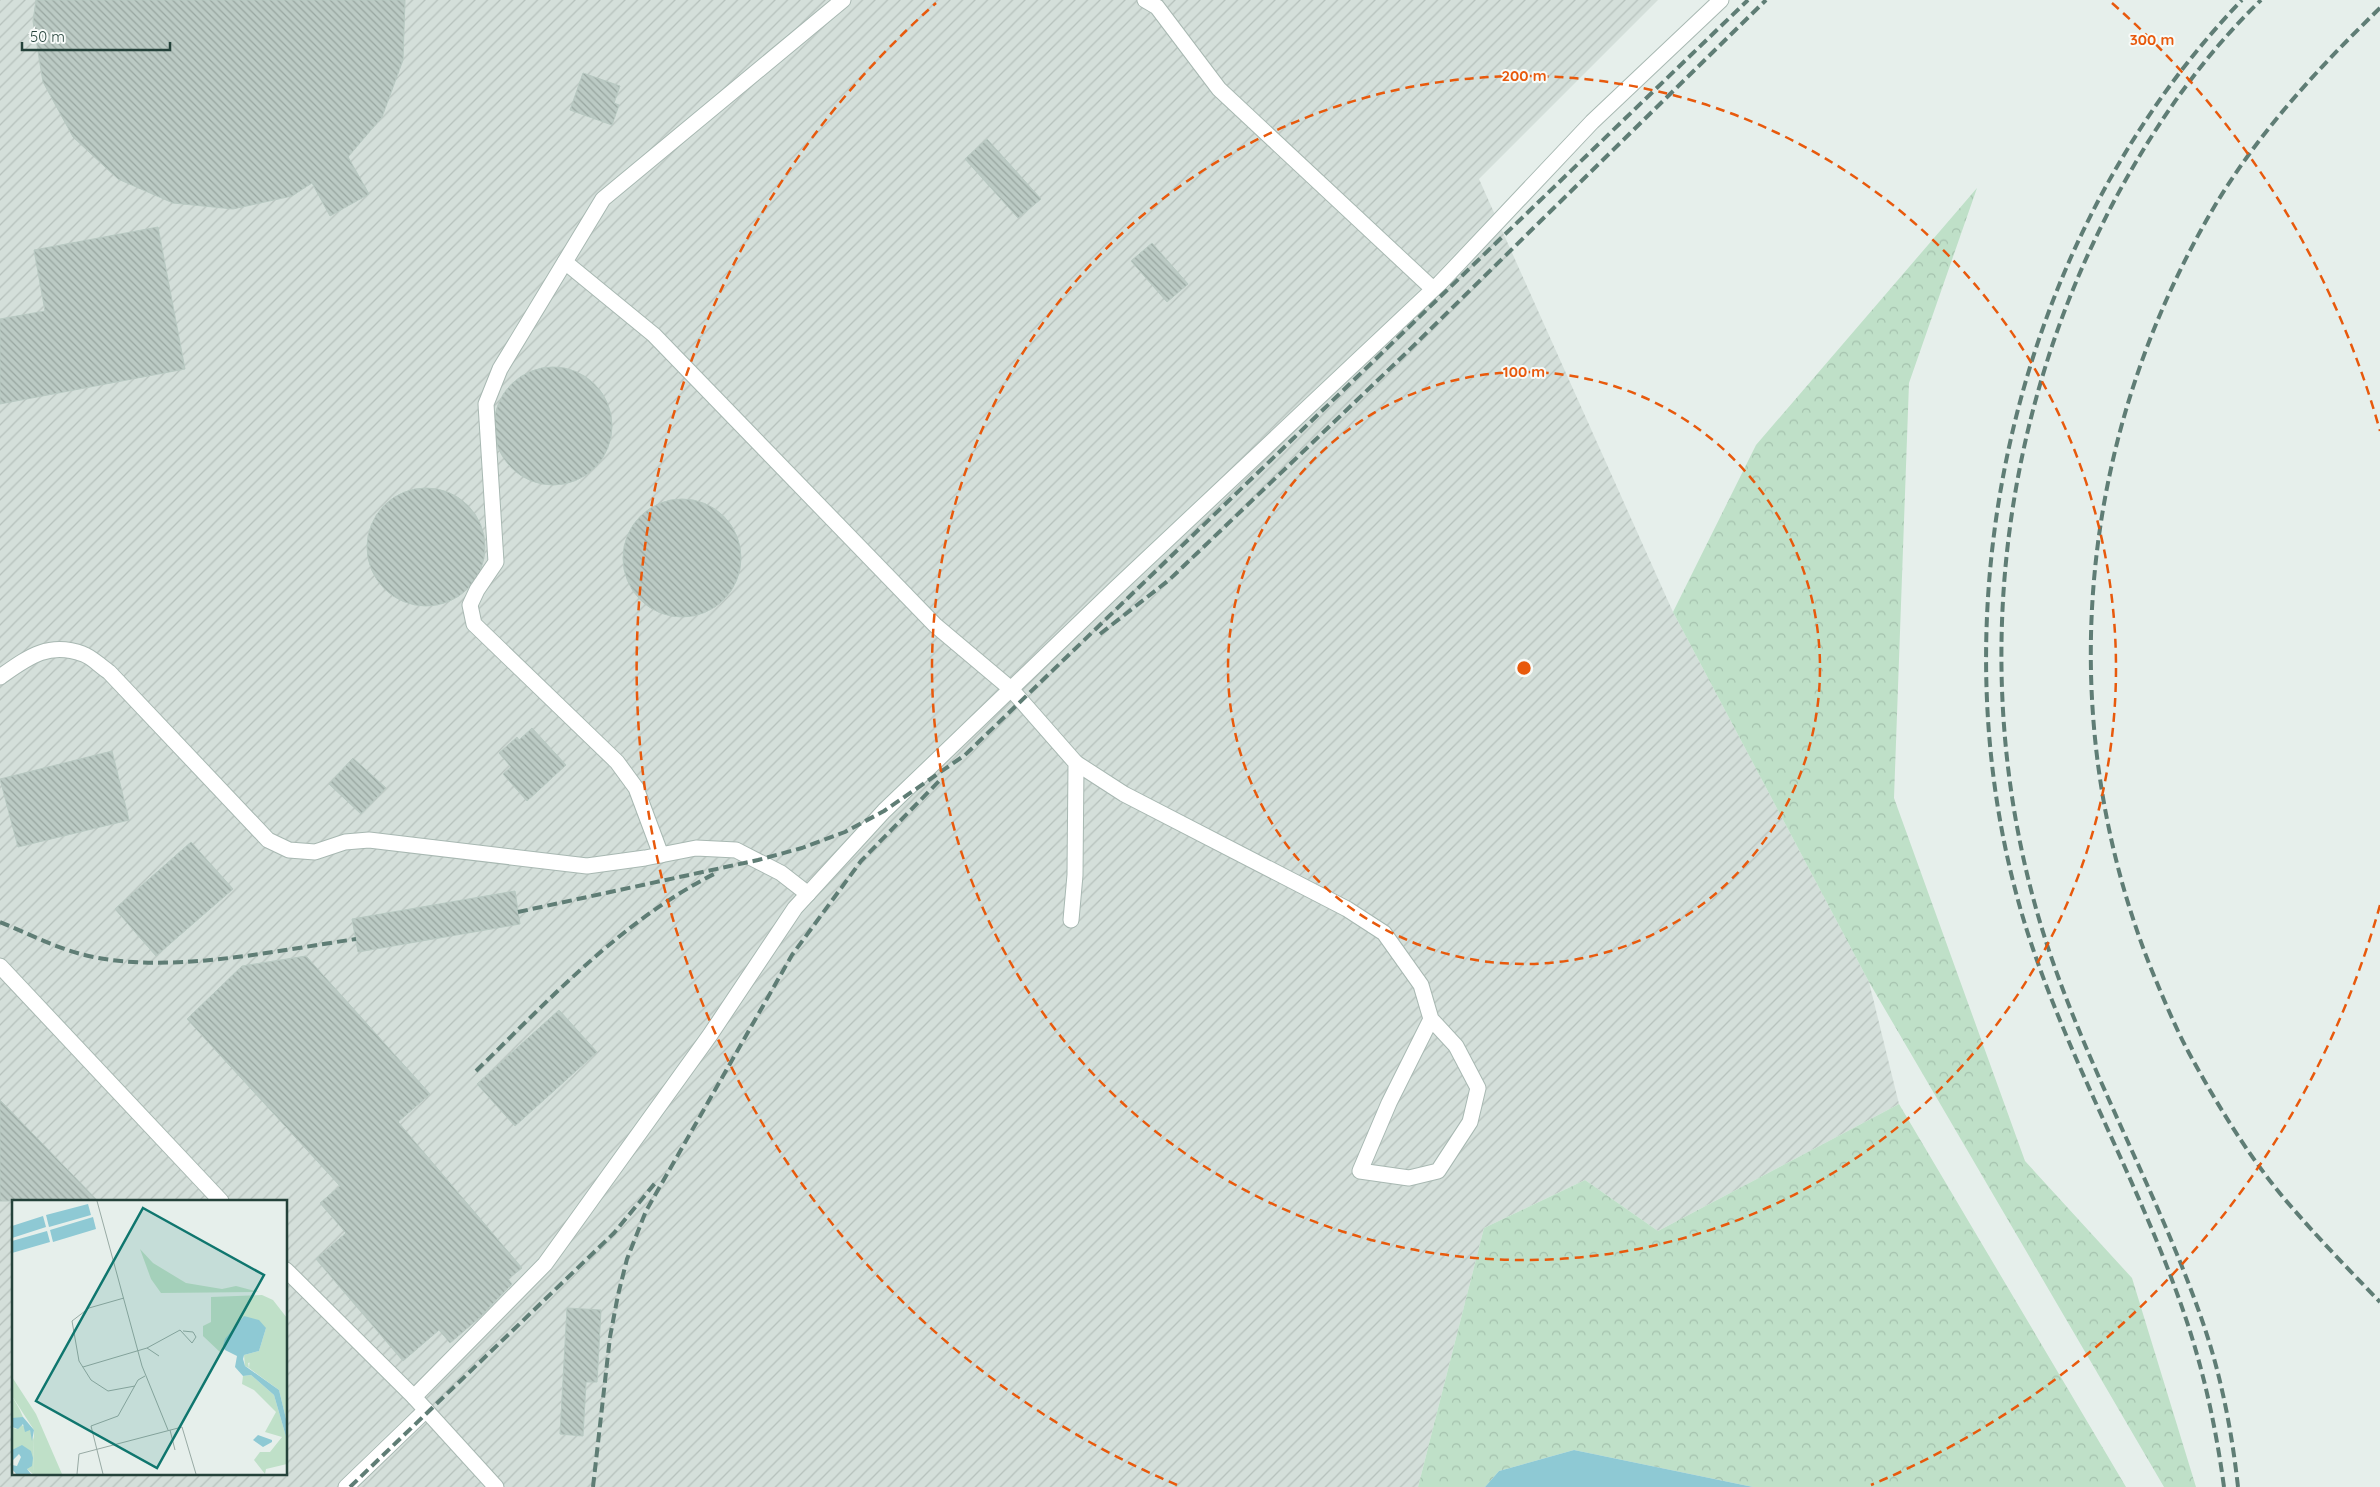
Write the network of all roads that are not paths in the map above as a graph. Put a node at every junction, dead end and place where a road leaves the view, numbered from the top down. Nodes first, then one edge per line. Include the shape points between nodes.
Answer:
1 (843, 0) edge
2 (1145, 0) edge
3 (1721, 0) edge
4 (565, 262) junction
5 (1433, 289) junction
6 (0, 677) edge
7 (1011, 689) junction
8 (1076, 763) junction
9 (661, 855) junction
10 (808, 894) junction
11 (1071, 920) dead end
12 (0, 966) edge
13 (1432, 1019) junction
14 (220, 1200) edge
15 (288, 1272) edge
16 (414, 1396) junction
17 (426, 1410) junction
18 (346, 1487) edge
19 (496, 1487) edge

1 - 4 lane via 603,199
2 - 5 lane via 1157,7 1219,89
3 - 5 lane via 1592,122
4 - 7 lane via 654,335 935,625
4 - 9 lane via 500,369 486,404 496,562 470,605 474,624 617,762 636,788
5 - 7 lane
6 - 9 lane via 32,655 55,648 84,654 109,672 268,840 289,850 315,852 345,842 369,840 587,866
7 - 8 lane
7 - 10 lane via 884,811
8 - 11 lane via 1075,875
8 - 13 lane via 1124,794 1347,909 1384,933 1421,985
9 - 10 lane via 696,848 736,850 781,873
10 - 16 lane via 545,1264
12 - 14 lane
13 - 13 lane via 1388,1103 1360,1170 1409,1178 1438,1171 1470,1122 1478,1088 1456,1046
15 - 16 lane
16 - 17 lane
17 - 18 lane
17 - 19 lane

